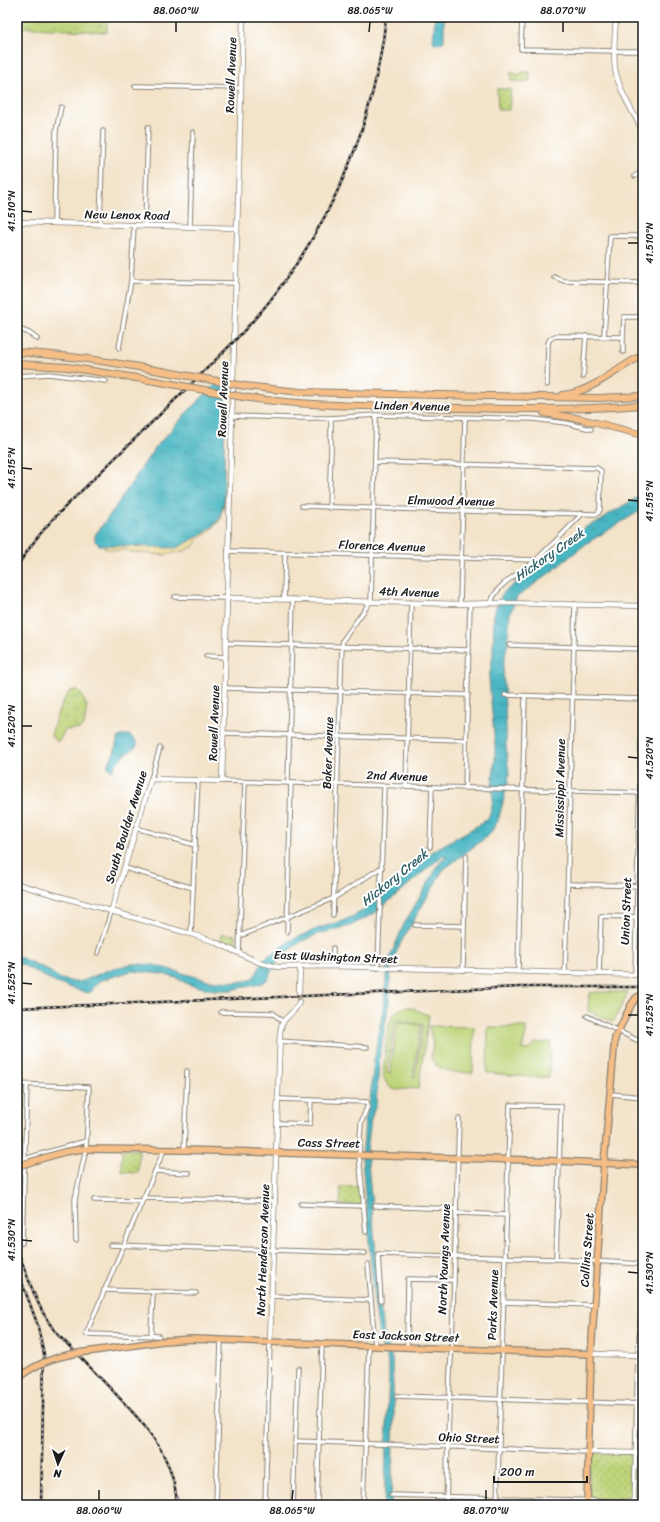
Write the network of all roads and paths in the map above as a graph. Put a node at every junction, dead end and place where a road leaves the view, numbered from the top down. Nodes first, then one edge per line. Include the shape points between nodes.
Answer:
1 (243, 17) edge
2 (522, 17) edge
3 (608, 17) edge
4 (616, 17) edge
5 (643, 49) edge
6 (615, 51) junction
7 (135, 86) dead end
8 (240, 88) junction
9 (61, 107) dead end
10 (148, 127) dead end
11 (103, 131) dead end
12 (643, 131) edge
13 (193, 132) dead end
14 (643, 171) edge
15 (635, 176) dead end
16 (17, 222) edge
17 (54, 223) junction
18 (100, 224) junction
19 (134, 225) junction
20 (145, 225) junction
21 (190, 226) junction
22 (236, 228) junction
23 (643, 236) edge
24 (554, 277) dead end
25 (131, 281) junction
26 (607, 281) junction
27 (236, 283) junction
28 (643, 283) edge
29 (643, 317) edge
30 (17, 328) edge
31 (586, 336) junction
32 (604, 336) junction
33 (623, 337) junction
34 (37, 339) dead end
35 (119, 348) dead end
36 (17, 352) edge
37 (623, 352) dead end
38 (643, 355) edge
39 (17, 364) edge
40 (17, 376) edge
41 (583, 377) dead end
42 (106, 381) dead end
43 (547, 385) dead end
44 (643, 396) edge
45 (540, 398) junction
46 (643, 405) edge
47 (528, 410) junction
48 (376, 415) junction
49 (232, 416) junction
50 (331, 418) junction
51 (465, 418) junction
52 (591, 429) dead end
53 (641, 435) edge
54 (375, 462) junction
55 (464, 465) junction
56 (302, 506) dead end
57 (329, 508) junction
58 (373, 509) junction
59 (462, 511) junction
60 (583, 513) junction
61 (228, 551) junction
62 (285, 553) junction
63 (372, 556) junction
64 (460, 558) junction
65 (536, 560) junction
66 (175, 597) dead end
67 (227, 598) junction
68 (284, 599) junction
69 (293, 599) junction
70 (371, 601) junction
71 (411, 602) junction
72 (491, 603) junction
73 (460, 604) junction
74 (470, 604) junction
75 (575, 604) junction
76 (643, 606) edge
77 (226, 643) junction
78 (292, 645) junction
79 (509, 645) dead end
80 (342, 646) junction
81 (574, 647) junction
82 (410, 648) junction
83 (643, 649) edge
84 (469, 650) junction
85 (206, 656) dead end
86 (643, 656) edge
87 (226, 657) junction
88 (224, 688) junction
89 (290, 690) junction
90 (341, 692) junction
91 (408, 693) junction
92 (468, 695) junction
93 (505, 695) dead end
94 (525, 696) junction
95 (572, 698) junction
96 (642, 699) edge
97 (223, 733) junction
98 (289, 735) junction
99 (339, 736) junction
100 (407, 738) junction
101 (466, 740) junction
102 (160, 748) dead end
103 (151, 779) junction
104 (198, 780) junction
105 (222, 781) junction
106 (245, 782) junction
107 (289, 783) junction
108 (338, 784) junction
109 (384, 786) junction
110 (406, 786) junction
111 (432, 787) junction
112 (465, 788) junction
113 (523, 789) junction
114 (569, 791) junction
115 (641, 793) edge
116 (136, 828) junction
117 (195, 845) junction
118 (430, 847) dead end
119 (466, 856) dead end
120 (382, 867) junction
121 (125, 868) junction
122 (17, 884) edge
123 (568, 884) junction
124 (637, 886) junction
125 (643, 886) edge
126 (193, 888) junction
127 (334, 898) junction
128 (111, 912) junction
129 (333, 915) dead end
130 (287, 916) junction
131 (636, 918) junction
132 (415, 925) dead end
133 (464, 926) junction
134 (286, 932) dead end
135 (192, 934) junction
136 (240, 936) junction
137 (333, 948) dead end
138 (98, 953) dead end
139 (239, 953) junction
140 (332, 966) junction
141 (300, 967) junction
142 (380, 968) junction
143 (463, 970) junction
144 (518, 972) junction
145 (565, 972) junction
146 (599, 974) junction
147 (635, 974) junction
148 (643, 974) edge
149 (299, 992) tunnel mouth
150 (643, 994) edge
151 (298, 1002) tunnel mouth
152 (221, 1012) dead end
153 (587, 1016) dead end
154 (282, 1021) junction
155 (617, 1031) junction
156 (279, 1041) junction
157 (643, 1043) edge
158 (367, 1046) dead end
159 (187, 1071) dead end
160 (17, 1084) edge
161 (27, 1085) junction
162 (611, 1094) junction
163 (643, 1097) edge
164 (278, 1099) junction
165 (311, 1100) junction
166 (459, 1119) dead end
167 (277, 1123) junction
168 (86, 1141) junction
169 (84, 1149) junction
170 (164, 1150) junction
171 (184, 1150) junction
172 (276, 1153) junction
173 (359, 1155) junction
174 (457, 1158) junction
175 (25, 1159) junction
176 (508, 1159) junction
177 (559, 1160) junction
178 (17, 1161) edge
179 (604, 1163) junction
180 (643, 1165) edge
181 (17, 1166) edge
182 (155, 1171) junction
183 (189, 1173) dead end
184 (94, 1200) dead end
185 (142, 1200) junction
186 (275, 1201) junction
187 (301, 1204) dead end
188 (364, 1206) junction
189 (375, 1206) dead end
190 (456, 1211) junction
191 (506, 1215) junction
192 (366, 1232) dead end
193 (76, 1240) dead end
194 (22, 1243) dead end
195 (110, 1245) dead end
196 (123, 1245) junction
197 (273, 1250) junction
198 (365, 1253) dead end
199 (454, 1256) junction
200 (504, 1257) junction
201 (556, 1259) junction
202 (597, 1261) junction
203 (368, 1264) dead end
204 (643, 1264) edge
205 (454, 1280) junction
206 (643, 1280) edge
207 (104, 1290) junction
208 (153, 1292) junction
209 (196, 1294) dead end
210 (271, 1296) junction
211 (370, 1300) junction
212 (381, 1301) dead end
213 (503, 1302) junction
214 (594, 1305) junction
215 (152, 1335) junction
216 (159, 1336) dead end
217 (220, 1340) junction
218 (270, 1342) junction
219 (322, 1344) junction
220 (369, 1346) junction
221 (377, 1346) junction
222 (407, 1347) junction
223 (451, 1349) junction
224 (502, 1351) junction
225 (591, 1354) junction
226 (641, 1355) edge
227 (298, 1368) dead end
228 (17, 1379) edge
229 (396, 1396) dead end
230 (449, 1398) junction
231 (500, 1399) junction
232 (590, 1402) junction
233 (637, 1404) junction
234 (643, 1404) edge
235 (295, 1441) junction
236 (319, 1442) junction
237 (365, 1443) junction
238 (448, 1448) junction
239 (499, 1449) junction
240 (588, 1452) junction
241 (636, 1453) junction
242 (643, 1453) edge
243 (391, 1495) dead end
244 (446, 1496) junction
245 (498, 1498) junction
246 (587, 1502) edge
247 (643, 1502) edge
248 (634, 1503) edge
249 (216, 1505) edge
250 (265, 1505) edge
251 (293, 1505) edge
252 (317, 1505) edge
253 (363, 1505) edge
254 (446, 1505) edge
255 (498, 1505) edge

1 - 8 street, Rowell Avenue
2 - 6 street via 521,49
3 - 4 street
4 - 6 street
5 - 6 street
6 - 12 street via 620,84
7 - 8 street
8 - 22 street, Rowell Avenue
9 - 17 street via 56,131
10 - 20 street
11 - 18 street
13 - 21 street
14 - 15 street
16 - 17 street, New Lenox Road
17 - 18 street, New Lenox Road
18 - 19 street, New Lenox Road
19 - 20 street, New Lenox Road
19 - 25 street
20 - 21 street, New Lenox Road
21 - 22 street, New Lenox Road
22 - 27 street, Rowell Avenue
23 - 26 street via 610,236
24 - 26 street via 564,281
25 - 27 street
25 - 35 street
26 - 28 street
26 - 32 street
27 - 49 street, Rowell Avenue
29 - 33 street via 624,317
30 - 34 street
31 - 32 street
31 - 41 street
31 - 43 street via 555,336 550,339
32 - 33 street
33 - 37 street
36 - 45 highway, bridge via 112,361 245,386 300,392
38 - 45 highway via 585,389
39 - 47 highway, bridge via 67,367 243,397 300,404
40 - 42 street via 49,374
44 - 45 highway
46 - 47 highway via 598,409
47 - 53 highway via 581,419
48 - 50 street, Linden Avenue
48 - 51 street, Linden Avenue
48 - 54 street
49 - 50 street, Linden Avenue
49 - 61 street, Rowell Avenue
50 - 57 street
51 - 52 street, Linden Avenue via 549,420
51 - 55 street
54 - 55 street
54 - 58 street
55 - 59 street
55 - 60 street, Elmwood Avenue via 599,469 600,510 598,513
56 - 57 street, Elmwood Avenue
57 - 58 street, Elmwood Avenue
58 - 59 street, Elmwood Avenue
58 - 63 street
59 - 60 street, Elmwood Avenue
59 - 64 street
60 - 65 street
61 - 62 street, Florence Avenue
61 - 67 street, Rowell Avenue
62 - 63 street, Florence Avenue
62 - 68 street
63 - 64 street, Florence Avenue
63 - 70 street
64 - 65 street, Florence Avenue
64 - 73 street
65 - 72 street via 503,584 493,595
66 - 67 street, 4th Avenue
67 - 68 street, 4th Avenue
67 - 77 street, Rowell Avenue
68 - 69 street, 4th Avenue
69 - 70 street, 4th Avenue
69 - 78 street
70 - 71 street, 4th Avenue
70 - 80 street, Baker Avenue via 343,640
71 - 73 street, 4th Avenue
71 - 82 street
72 - 74 street, 4th Avenue
72 - 75 street, 4th Avenue
73 - 74 street, 4th Avenue
74 - 84 street
75 - 76 street, 4th Avenue
75 - 81 street, Mississippi Avenue
77 - 78 street
77 - 87 street, Rowell Avenue
78 - 80 street
78 - 89 street
79 - 81 street
80 - 82 street
80 - 90 street, Baker Avenue
81 - 83 street
81 - 95 street, Mississippi Avenue
82 - 84 street
82 - 91 street
84 - 92 street
85 - 87 street
86 - 96 street, Union Street
87 - 88 street, Rowell Avenue
88 - 89 street
88 - 97 street, Rowell Avenue
89 - 90 street
89 - 98 street
90 - 91 street
90 - 99 street, Baker Avenue
91 - 92 street
91 - 100 street
92 - 101 street
93 - 94 street
94 - 95 street
94 - 113 street
95 - 96 street
95 - 114 street, Mississippi Avenue
96 - 115 street, Union Street
97 - 98 street
97 - 105 street, Rowell Avenue
98 - 99 street
98 - 107 street
99 - 100 street
99 - 108 street, Baker Avenue
100 - 101 street
100 - 110 street
101 - 112 street
102 - 103 street, South Boulder Avenue
103 - 104 street, 2nd Avenue
103 - 116 street, South Boulder Avenue
104 - 105 street, 2nd Avenue
104 - 117 street
105 - 106 street, 2nd Avenue
106 - 107 street, 2nd Avenue
106 - 136 street
107 - 108 street, 2nd Avenue
107 - 130 street
108 - 109 street, 2nd Avenue
108 - 127 street, Baker Avenue
109 - 110 street, 2nd Avenue
109 - 120 street
110 - 111 street, 2nd Avenue
111 - 112 street, 2nd Avenue
111 - 118 street
112 - 113 street, 2nd Avenue
113 - 114 street, 2nd Avenue
113 - 144 street
114 - 115 street, 2nd Avenue
114 - 123 street, Mississippi Avenue
115 - 124 street, Union Street
116 - 117 street
116 - 121 street, South Boulder Avenue
117 - 126 street
119 - 133 street
120 - 127 street
120 - 142 street
121 - 126 street
121 - 128 street, South Boulder Avenue
122 - 128 street, East Washington Street
123 - 124 street
123 - 145 street, Mississippi Avenue
124 - 125 street
124 - 131 street, Union Street
126 - 135 street
127 - 129 street, Baker Avenue
127 - 130 street
128 - 135 street, East Washington Street
128 - 138 street
130 - 134 street
130 - 136 street
131 - 146 street via 601,916
131 - 147 street, Union Street
132 - 133 street
133 - 143 street
135 - 139 street, East Washington Street
136 - 139 street
137 - 140 street
139 - 141 street, East Washington Street via 258,962 278,967
140 - 141 street, East Washington Street
140 - 142 street, East Washington Street
141 - 149 street
142 - 143 street, East Washington Street
143 - 144 street, East Washington Street
144 - 145 street, East Washington Street
145 - 146 street, East Washington Street
146 - 147 street, East Washington Street
147 - 148 street, East Washington Street
150 - 155 main road, Collins Street via 633,1001
151 - 154 street via 294,1011
152 - 154 street via 273,1013
153 - 155 street
154 - 156 street, North Henderson Avenue
155 - 157 street
155 - 162 main road, Collins Street
156 - 158 street
156 - 164 street, North Henderson Avenue
159 - 171 street
160 - 161 street
161 - 168 street via 89,1087
161 - 175 street
162 - 163 street
162 - 179 main road, Collins Street
164 - 165 street
164 - 167 street, North Henderson Avenue
165 - 167 street via 310,1124
165 - 173 street via 367,1102 361,1123
166 - 174 street, North Youngs Avenue
167 - 172 street, North Henderson Avenue
168 - 169 street
168 - 175 street
169 - 170 main road, Cass Street
169 - 181 main road, Cass Street, bridge via 64,1152
169 - 193 street via 75,1199
170 - 171 main road, Cass Street
170 - 182 street
171 - 172 main road, Cass Street
172 - 173 main road, Cass Street
172 - 186 street, North Henderson Avenue
173 - 174 main road, Cass Street
173 - 188 street
174 - 176 main road, Cass Street
174 - 190 street, North Youngs Avenue
175 - 178 street
175 - 194 street
176 - 177 main road, Cass Street
176 - 177 street, Parks Avenue via 510,1105 561,1106
176 - 191 street, Parks Avenue
177 - 179 main road, Cass Street
177 - 201 street
179 - 180 main road, Cass Street
179 - 202 main road, Collins Street
182 - 183 street
182 - 185 street
184 - 185 street
185 - 186 street
185 - 196 street
186 - 197 street, North Henderson Avenue
187 - 188 street
188 - 192 street
189 - 190 street
190 - 191 street
190 - 199 street, North Youngs Avenue
191 - 200 street, Parks Avenue
195 - 196 street
196 - 197 street
196 - 207 street
197 - 198 street
197 - 210 street, North Henderson Avenue
199 - 200 street
199 - 205 street, North Youngs Avenue
199 - 212 street via 378,1254
200 - 201 street
200 - 213 street, Parks Avenue
201 - 202 street
202 - 204 street
202 - 214 main road, Collins Street
203 - 211 street
205 - 222 street via 408,1279
205 - 223 street, North Youngs Avenue
206 - 226 street
207 - 208 street
207 - 215 street via 86,1334
208 - 209 street
208 - 215 street
210 - 211 street
210 - 218 street, North Henderson Avenue
211 - 221 street
213 - 214 street
213 - 224 street, Parks Avenue
214 - 225 main road, Collins Street
215 - 216 street
217 - 218 main road, East Jackson Street
217 - 228 main road, East Jackson Street, bridge via 167,1341 61,1356
217 - 249 street
218 - 219 main road, East Jackson Street
218 - 250 street, North Henderson Avenue
219 - 220 main road, East Jackson Street
219 - 236 street
220 - 221 main road, East Jackson Street
220 - 237 street
221 - 222 main road, East Jackson Street
222 - 223 main road, East Jackson Street
223 - 224 main road, East Jackson Street
223 - 230 street, North Youngs Avenue
224 - 225 main road, East Jackson Street
224 - 231 street, Parks Avenue
225 - 226 street, East Jackson Street
225 - 232 main road, Collins Street
226 - 233 street
227 - 235 street
229 - 230 street
230 - 231 street
230 - 238 street, North Youngs Avenue
231 - 232 street
231 - 239 street, Parks Avenue
232 - 233 street
232 - 240 main road, Collins Street
233 - 234 street
233 - 241 street
235 - 236 street, Ohio Street
235 - 251 street
236 - 237 street, Ohio Street
236 - 252 street
237 - 238 street, Ohio Street
237 - 253 street
238 - 239 street, Ohio Street
238 - 244 street, North Youngs Avenue
239 - 240 street, Ohio Street
239 - 245 street, Parks Avenue
240 - 241 street, Ohio Street
240 - 246 main road, Collins Street
241 - 242 street, Ohio Street
241 - 248 street
243 - 244 street
244 - 245 street
244 - 254 street, North Youngs Avenue
245 - 246 street
245 - 255 street, Parks Avenue
246 - 248 street
247 - 248 street

